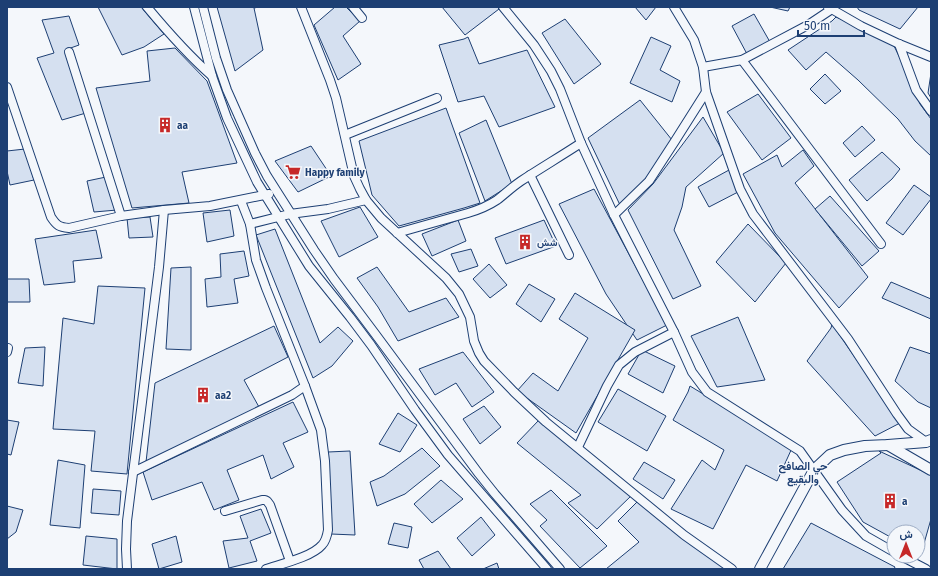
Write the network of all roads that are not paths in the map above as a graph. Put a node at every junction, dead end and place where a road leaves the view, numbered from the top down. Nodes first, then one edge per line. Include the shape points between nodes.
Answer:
1 (147, 7) edge
2 (194, 7) edge
3 (203, 7) edge
4 (301, 7) edge
5 (353, 7) edge
6 (503, 7) edge
7 (674, 7) edge
8 (830, 8) edge
9 (362, 18) dead end
10 (899, 44) junction
11 (69, 52) dead end
12 (931, 57) edge
13 (742, 60) junction
14 (703, 67) junction
15 (212, 76) junction
16 (7, 87) edge
17 (706, 92) junction
18 (438, 98) dead end
19 (931, 111) edge
20 (243, 125) junction
21 (232, 129) junction
22 (345, 135) junction
23 (581, 143) junction
24 (530, 175) junction
25 (277, 192) junction
26 (265, 195) junction
27 (366, 200) junction
28 (241, 201) junction
29 (164, 210) junction
30 (290, 214) junction
31 (614, 215) junction
32 (121, 216) junction
33 (278, 217) junction
34 (250, 224) junction
35 (397, 233) junction
36 (881, 244) dead end
37 (569, 255) dead end
38 (674, 332) junction
39 (305, 386) junction
40 (929, 441) edge
41 (888, 445) junction
42 (578, 447) junction
43 (814, 470) junction
44 (931, 470) edge
45 (133, 472) junction
46 (225, 511) dead end
47 (886, 547) edge
48 (290, 561) junction
49 (913, 566) edge
50 (127, 569) edge
51 (266, 569) edge
52 (547, 569) edge
53 (560, 569) edge
54 (732, 569) edge
55 (760, 569) edge
56 (926, 569) edge

1 - 15 street
2 - 15 street
3 - 20 street via 222,76
4 - 22 street via 333,90
5 - 9 street
6 - 23 street via 551,70
7 - 14 street via 694,40
8 - 10 street
8 - 13 street via 808,25
10 - 12 street
10 - 19 street via 916,90
11 - 32 street
13 - 14 street
13 - 36 street
14 - 17 street
15 - 21 street
16 - 32 street via 51,217 56,225 69,228
17 - 31 street via 649,181
17 - 40 street via 740,189 753,214 848,340 908,429
18 - 22 street
20 - 21 street
20 - 25 street via 255,154
21 - 26 street
22 - 27 street via 354,176
23 - 24 street
23 - 31 street
24 - 35 street via 479,210
24 - 37 street
25 - 26 street
25 - 30 street
26 - 28 street
26 - 33 street
27 - 30 street
27 - 35 street
28 - 29 street
28 - 34 street
29 - 32 street
29 - 45 street
30 - 33 street
30 - 53 street via 334,279 487,484
31 - 38 street
33 - 34 street
33 - 52 street via 309,266 350,316 435,438
34 - 39 street via 256,260
35 - 42 street via 446,278 459,294 470,316 474,341 484,361 546,422
38 - 42 street via 636,352 620,365
38 - 43 street via 692,372 707,392 800,451
39 - 45 street via 292,395
39 - 48 street via 321,430 328,530 326,538 317,550
40 - 41 street
41 - 43 street via 844,450 830,455
41 - 44 street
42 - 54 street via 684,536
43 - 47 street via 842,510 866,536
43 - 55 street
45 - 50 street via 127,521
46 - 48 street via 262,500 267,501
48 - 51 street
49 - 56 street

